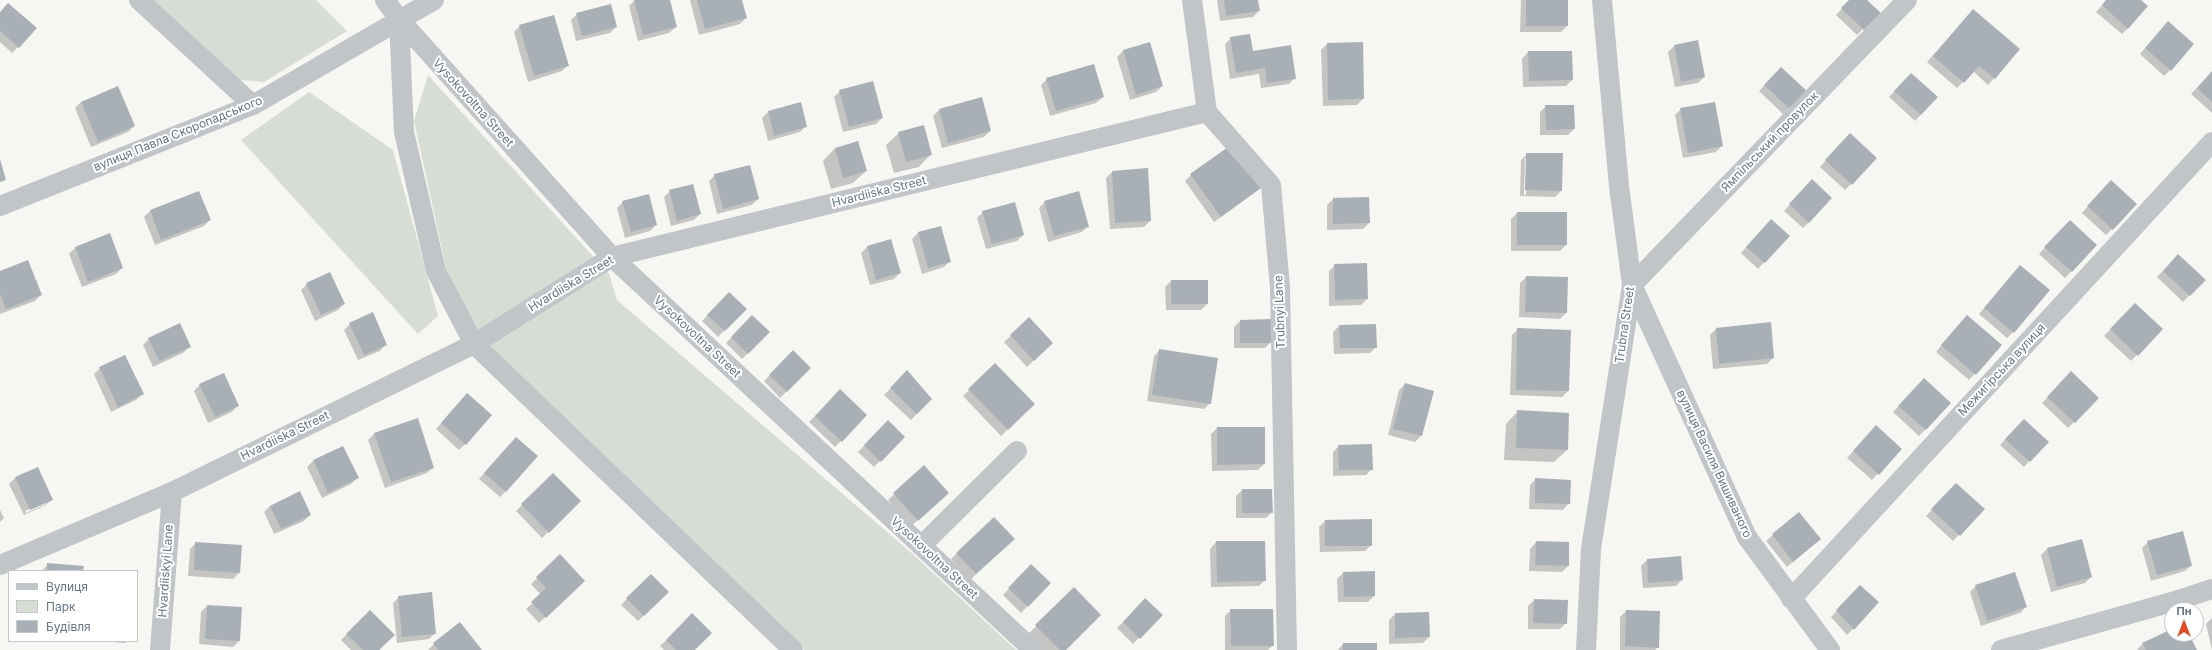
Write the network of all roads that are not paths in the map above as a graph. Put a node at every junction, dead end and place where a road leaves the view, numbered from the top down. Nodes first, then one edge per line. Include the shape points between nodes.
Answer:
1 (139, 0) edge
2 (385, 0) edge
3 (434, 0) edge
4 (1192, 0) edge
5 (1602, 0) edge
6 (1907, 0) edge
7 (399, 19) junction
8 (253, 105) junction
9 (1207, 112) junction
10 (2212, 142) edge
11 (0, 206) edge
12 (612, 257) junction
13 (1632, 285) junction
14 (474, 344) junction
15 (1017, 451) dead end
16 (172, 492) junction
17 (921, 546) junction
18 (0, 565) edge
19 (2212, 588) edge
20 (1791, 599) junction
21 (160, 650) edge
22 (793, 650) edge
23 (1033, 650) edge
24 (1287, 650) edge
25 (1586, 650) edge
26 (1830, 650) edge
27 (2001, 650) edge

1 - 8 street
2 - 7 street, Vysokovoltna Street
3 - 7 street, вулиця Павла Скоропадського
4 - 9 street
5 - 13 street, Trubna Street via 1619,186
6 - 13 street, Ямпільський провулок
7 - 8 street, вулиця Павла Скоропадського
7 - 12 street, Vysokovoltna Street
7 - 14 street via 404,132 417,190 436,271
8 - 11 street, вулиця Павла Скоропадського
9 - 12 street, Hvardiiska Street
9 - 24 street, Trubnyi Lane via 1271,185 1280,287
10 - 20 street, Межигірська вулиця
12 - 14 street, Hvardiiska Street
12 - 17 street, Vysokovoltna Street
13 - 20 street, вулиця Василя Вишиваного via 1747,537
13 - 25 street, Trubna Street via 1590,549
14 - 16 street, Hvardiiska Street
14 - 22 street
15 - 17 street
16 - 18 street, Hvardiiska Street
16 - 21 street, Hvardiiskyi Lane
17 - 23 street, Vysokovoltna Street
19 - 27 street via 2172,602
20 - 26 street, вулиця Василя Вишиваного

